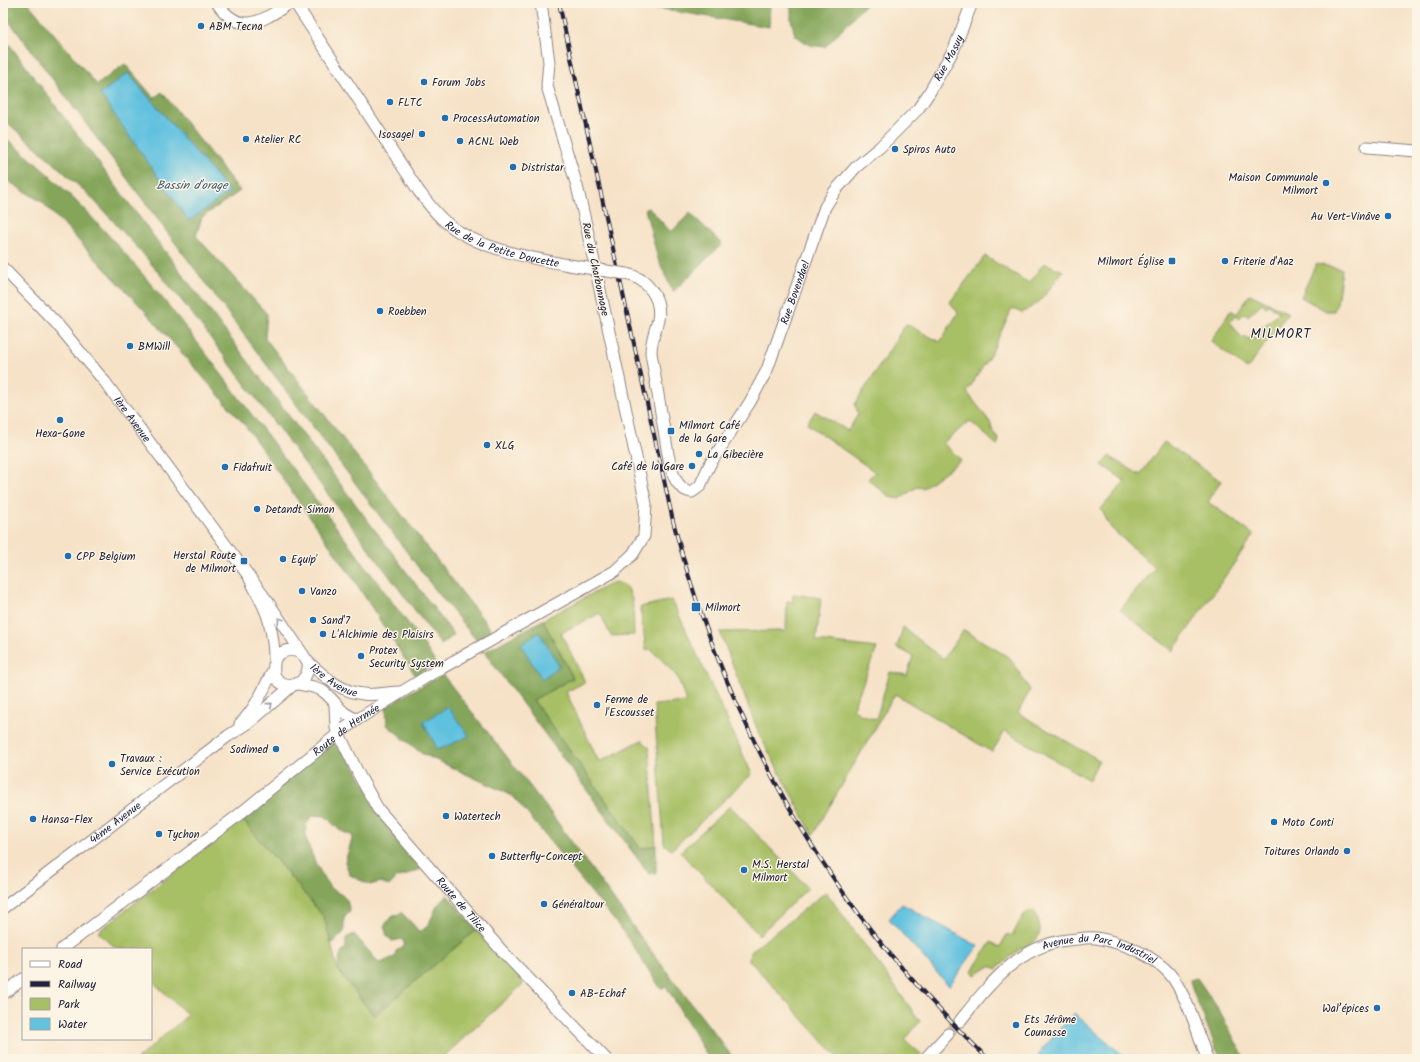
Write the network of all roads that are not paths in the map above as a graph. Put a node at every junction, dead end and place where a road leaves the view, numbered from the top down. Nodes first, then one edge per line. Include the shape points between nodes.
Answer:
1 (217, 3) edge
2 (290, 3) edge
3 (295, 3) edge
4 (541, 3) edge
5 (972, 3) edge
6 (918, 108) joint
7 (1367, 147) dead end
8 (1417, 151) edge
9 (3, 268) edge
10 (692, 492) joint
11 (644, 536) joint
12 (250, 579) junction
13 (304, 657) junction
14 (274, 665) junction
15 (295, 685) junction
16 (403, 691) junction
17 (363, 694) junction
18 (335, 705) junction
19 (370, 711) junction
20 (358, 719) junction
21 (339, 733) junction
22 (228, 736) junction
23 (3, 908) edge
24 (63, 948) edge
25 (22, 980) edge
26 (3, 994) edge
27 (960, 1020) tunnel mouth
28 (948, 1034) tunnel mouth
29 (606, 1059) edge
30 (925, 1059) edge
31 (1207, 1059) edge

1 - 2 street via 231,18 248,23 263,20
3 - 10 street, Rue de la Petite Doucette, bridge via 418,190 448,224 478,242 493,247 549,262 632,275 644,281 657,301 659,312 651,354 671,470 678,483
4 - 11 street, Rue du Charbonnage via 548,62 547,86 577,186 614,351 646,504
5 - 6 street, Rue Masuy via 954,49
6 - 10 street, Rue Bovendael via 880,147 856,167 835,191 826,207 767,370 750,402 710,464 700,486
7 - 8 street
9 - 12 street, 1ère Avenue via 57,324 105,382
11 - 16 street, Route de Hermée via 632,554 614,571
13 -> 12 street, 1ère Avenue
12 - 14 street, 1ère Avenue via 269,619
13 - 14 street, 1ère Avenue via 296,651 286,650 277,656
13 - 15 street, 1ère Avenue via 308,672 306,677
13 - 17 street, 1ère Avenue via 334,684
14 - 15 street, 1ère Avenue via 276,678 281,683
14 - 22 street, 4ème Avenue via 259,698 246,718
15 - 18 street, 1ère Avenue via 318,688
22 -> 15 street, 4ème Avenue via 250,722
16 - 17 street, 1ère Avenue
16 - 19 street, Route de Hermée
17 - 19 street, 1ère Avenue
18 - 20 street, 1ère Avenue via 344,714
18 - 21 street via 336,728
19 - 20 street, Route de Hermée
20 - 21 street, Route de Hermée
21 - 24 street, Route de Hermée via 236,817
21 - 29 street, Route de Tilice via 378,809 502,951
22 - 23 street, 4ème Avenue
25 - 26 street
27 - 31 street, Avenue du Parc Industriel via 1000,974 1020,956 1051,942 1095,938 1122,944 1148,956 1172,977 1184,996
28 - 30 street

